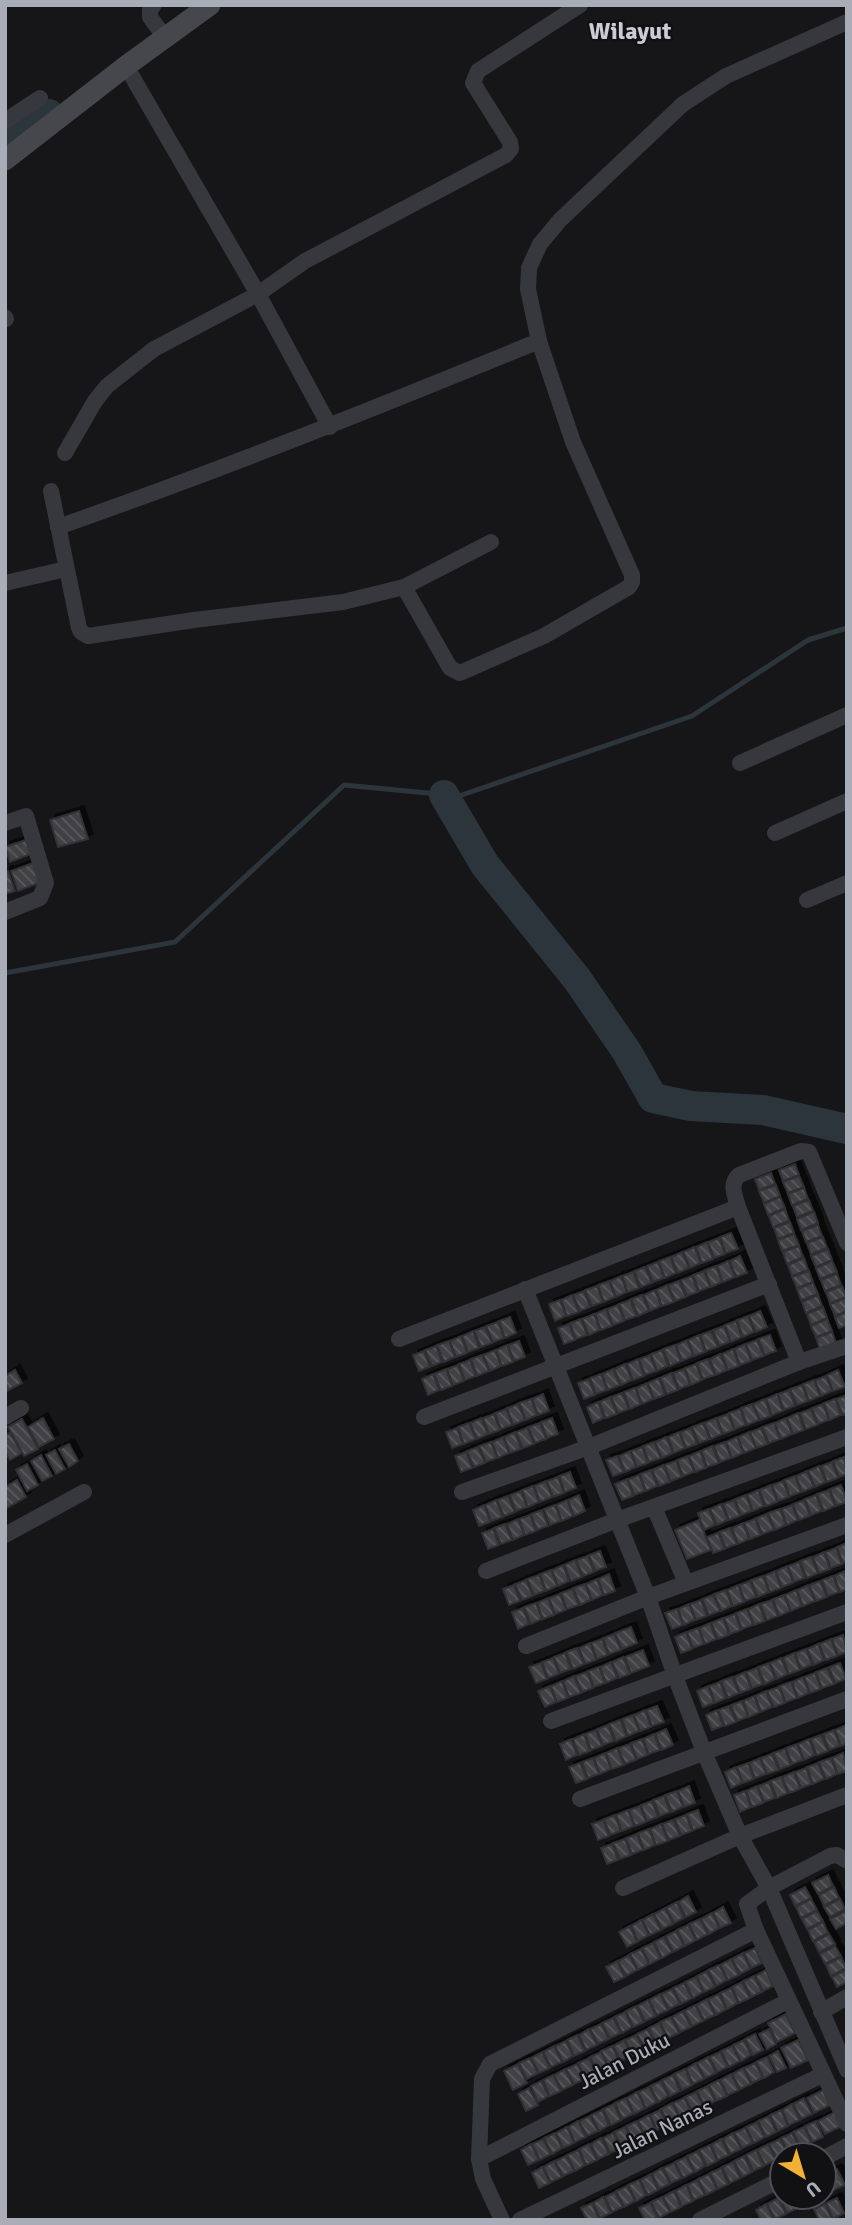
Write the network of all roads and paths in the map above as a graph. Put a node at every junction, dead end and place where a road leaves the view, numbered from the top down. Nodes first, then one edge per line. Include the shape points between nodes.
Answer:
1 (210, 5) edge
2 (579, 5) edge
3 (152, 11) edge
4 (847, 22) edge
5 (164, 37) junction
6 (126, 66) junction
7 (40, 97) dead end
8 (19, 127) edge
9 (5, 160) edge
10 (258, 294) junction
11 (539, 341) junction
12 (330, 427) junction
13 (65, 453) dead end
14 (51, 491) dead end
15 (58, 527) junction
16 (491, 542) dead end
17 (66, 569) junction
18 (5, 583) edge
19 (404, 587) junction
20 (847, 715) edge
21 (740, 763) dead end
22 (847, 801) edge
23 (5, 823) edge
24 (775, 833) dead end
25 (847, 883) edge
26 (807, 900) dead end
27 (5, 912) edge
28 (738, 1207) junction
29 (847, 1243) edge
30 (769, 1284) junction
31 (525, 1289) junction
32 (399, 1339) dead end
33 (847, 1346) edge
34 (799, 1362) junction
35 (558, 1366) junction
36 (21, 1408) dead end
37 (5, 1417) edge
38 (424, 1417) dead end
39 (847, 1437) edge
40 (589, 1447) junction
41 (83, 1492) dead end
42 (462, 1492) dead end
43 (654, 1507) junction
44 (617, 1520) junction
45 (847, 1525) edge
46 (5, 1535) edge
47 (486, 1571) dead end
48 (686, 1583) junction
49 (648, 1597) junction
50 (847, 1612) edge
51 (526, 1646) dead end
52 (675, 1676) junction
53 (847, 1699) edge
54 (551, 1721) dead end
55 (704, 1752) junction
56 (847, 1795) edge
57 (580, 1799) dead end
58 (740, 1836) junction
59 (847, 1861) edge
60 (624, 1888) dead end
61 (769, 1888) junction
62 (756, 1930) junction
63 (847, 1997) edge
64 (788, 2001) junction
65 (821, 2012) junction
66 (847, 2070) edge
67 (822, 2075) junction
68 (847, 2124) edge
69 (479, 2159) junction
70 (768, 2186) edge
71 (502, 2220) edge
72 (520, 2220) edge
73 (700, 2220) edge

1 - 5 street
2 - 10 street via 510,48 474,77 472,83 510,142 510,152 304,261
3 - 5 street
4 - 11 street via 726,76 683,104 560,220 528,268
5 - 6 street
6 - 8 street
6 - 10 street
7 - 8 street
8 - 9 street
10 - 12 street
10 - 13 street via 154,349 121,373 95,401
11 - 12 street
11 - 19 street via 573,442 632,582 544,636 460,673 450,668
12 - 15 street
14 - 15 street
15 - 17 street
16 - 19 street
17 - 18 street
17 - 19 street via 79,628 89,636 343,602
20 - 21 street
22 - 24 street
23 - 27 street via 26,816 47,883 40,898
25 - 26 street
28 - 29 street via 733,1184 739,1175 804,1150
28 - 30 street
28 - 31 street
30 - 34 street
30 - 35 street
31 - 32 street
31 - 35 street
33 - 34 street
34 - 40 street
35 - 38 street
35 - 40 street
36 - 37 street
39 - 43 street
40 - 42 street
40 - 44 street
41 - 46 street
43 - 44 street
43 - 48 street
44 - 47 street
44 - 49 street
45 - 48 street
48 - 49 street
49 - 51 street
49 - 52 street
50 - 52 street
52 - 54 street
52 - 55 street
53 - 55 street
55 - 57 street
55 - 58 street
56 - 58 street
58 - 60 street
58 - 61 street
59 - 61 street via 830,1856
61 - 62 street via 747,1904
61 - 65 street
62 - 64 street
62 - 69 street via 491,2064 482,2079
63 - 65 street
64 - 67 street
64 - 69 street, Jalan Duku
65 - 66 street
67 - 68 street
67 - 72 street, Jalan Nanas
69 - 71 street
70 - 73 street

